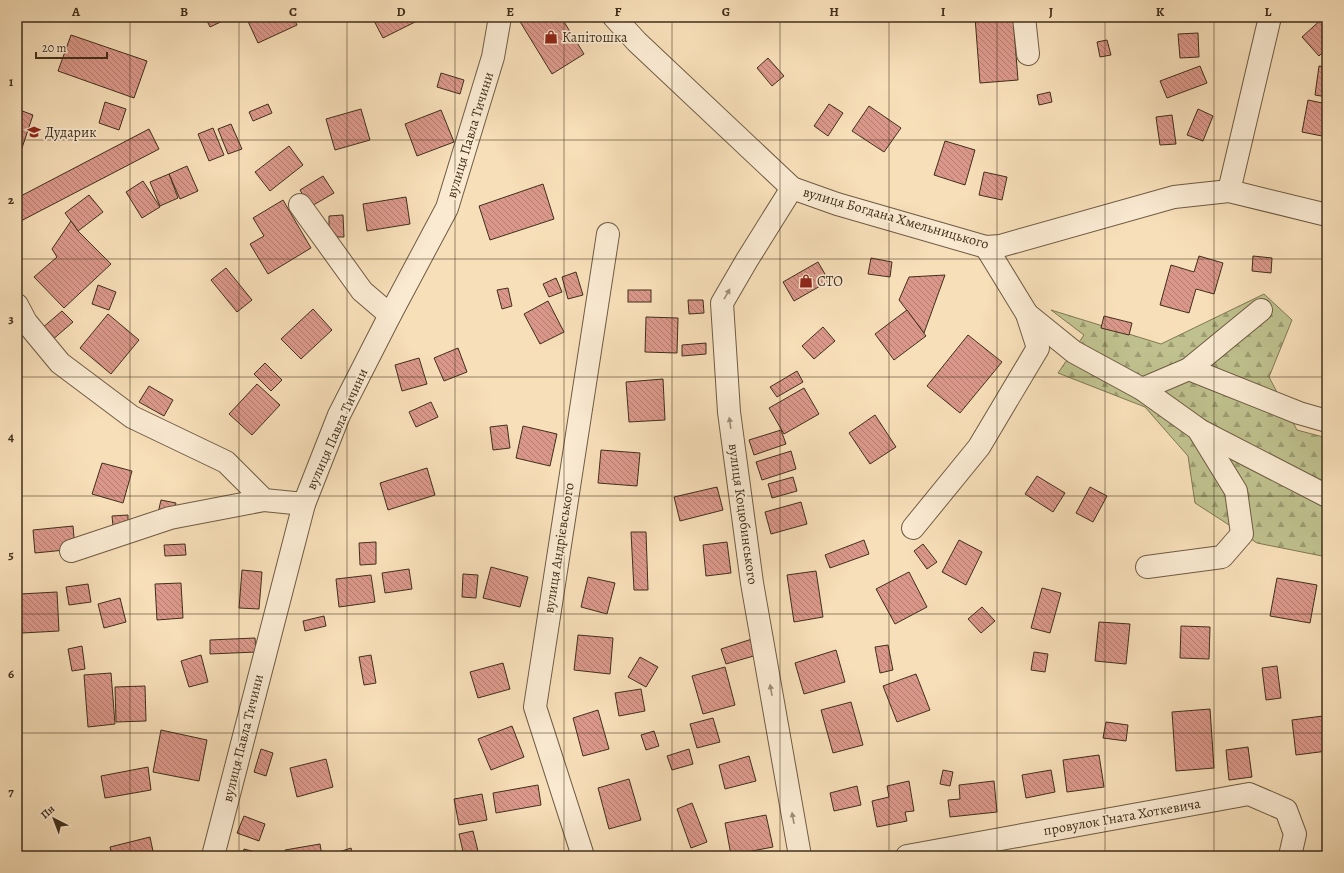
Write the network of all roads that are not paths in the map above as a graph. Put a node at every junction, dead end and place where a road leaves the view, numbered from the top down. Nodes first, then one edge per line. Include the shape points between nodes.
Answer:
1 (500, 17) edge
2 (614, 17) edge
3 (1024, 17) edge
4 (1270, 17) edge
5 (1028, 54) dead end
6 (792, 188) junction
7 (1229, 190) junction
8 (300, 205) dead end
9 (1327, 215) edge
10 (608, 234) dead end
11 (986, 247) junction
12 (17, 305) edge
13 (1262, 310) dead end
14 (1027, 314) junction
15 (390, 315) junction
16 (1189, 369) junction
17 (1142, 389) junction
18 (1327, 421) edge
19 (1198, 429) junction
20 (1327, 496) edge
21 (264, 500) junction
22 (304, 504) junction
23 (913, 528) dead end
24 (71, 551) dead end
25 (1146, 566) dead end
26 (213, 856) edge
27 (583, 856) edge
28 (800, 856) edge
29 (908, 856) edge
30 (1290, 856) edge

1 - 15 street, вулиця Павла Тичини via 493,57 448,208
2 - 6 street, вулиця Богдана Хмельницького via 637,42
3 - 5 street
4 - 7 street
6 - 11 street, вулиця Богдана Хмельницького via 837,204
28 -> 6 street, вулиця Коцюбинського via 752,583 729,412 722,302
7 - 9 street
7 - 11 street, вулиця Богдана Хмельницького via 1174,197 1000,246
8 - 15 street via 362,291
10 - 27 street, вулиця Андрієвського via 535,707
11 - 14 street
12 - 21 street via 26,322 60,363 132,416 226,462
13 - 16 street
14 - 17 street via 1074,352
14 - 23 street via 1038,348 979,447
15 - 22 street, вулиця Павла Тичини via 340,415
16 - 17 street
16 - 18 street via 1300,413
17 - 19 street
19 - 20 street
19 - 25 street via 1236,491 1242,534 1222,557
21 - 22 street
21 - 24 street via 170,518
22 - 26 street, вулиця Павла Тичини
29 - 30 street, провулок Гната Хоткевича via 1249,794 1286,810 1295,834

